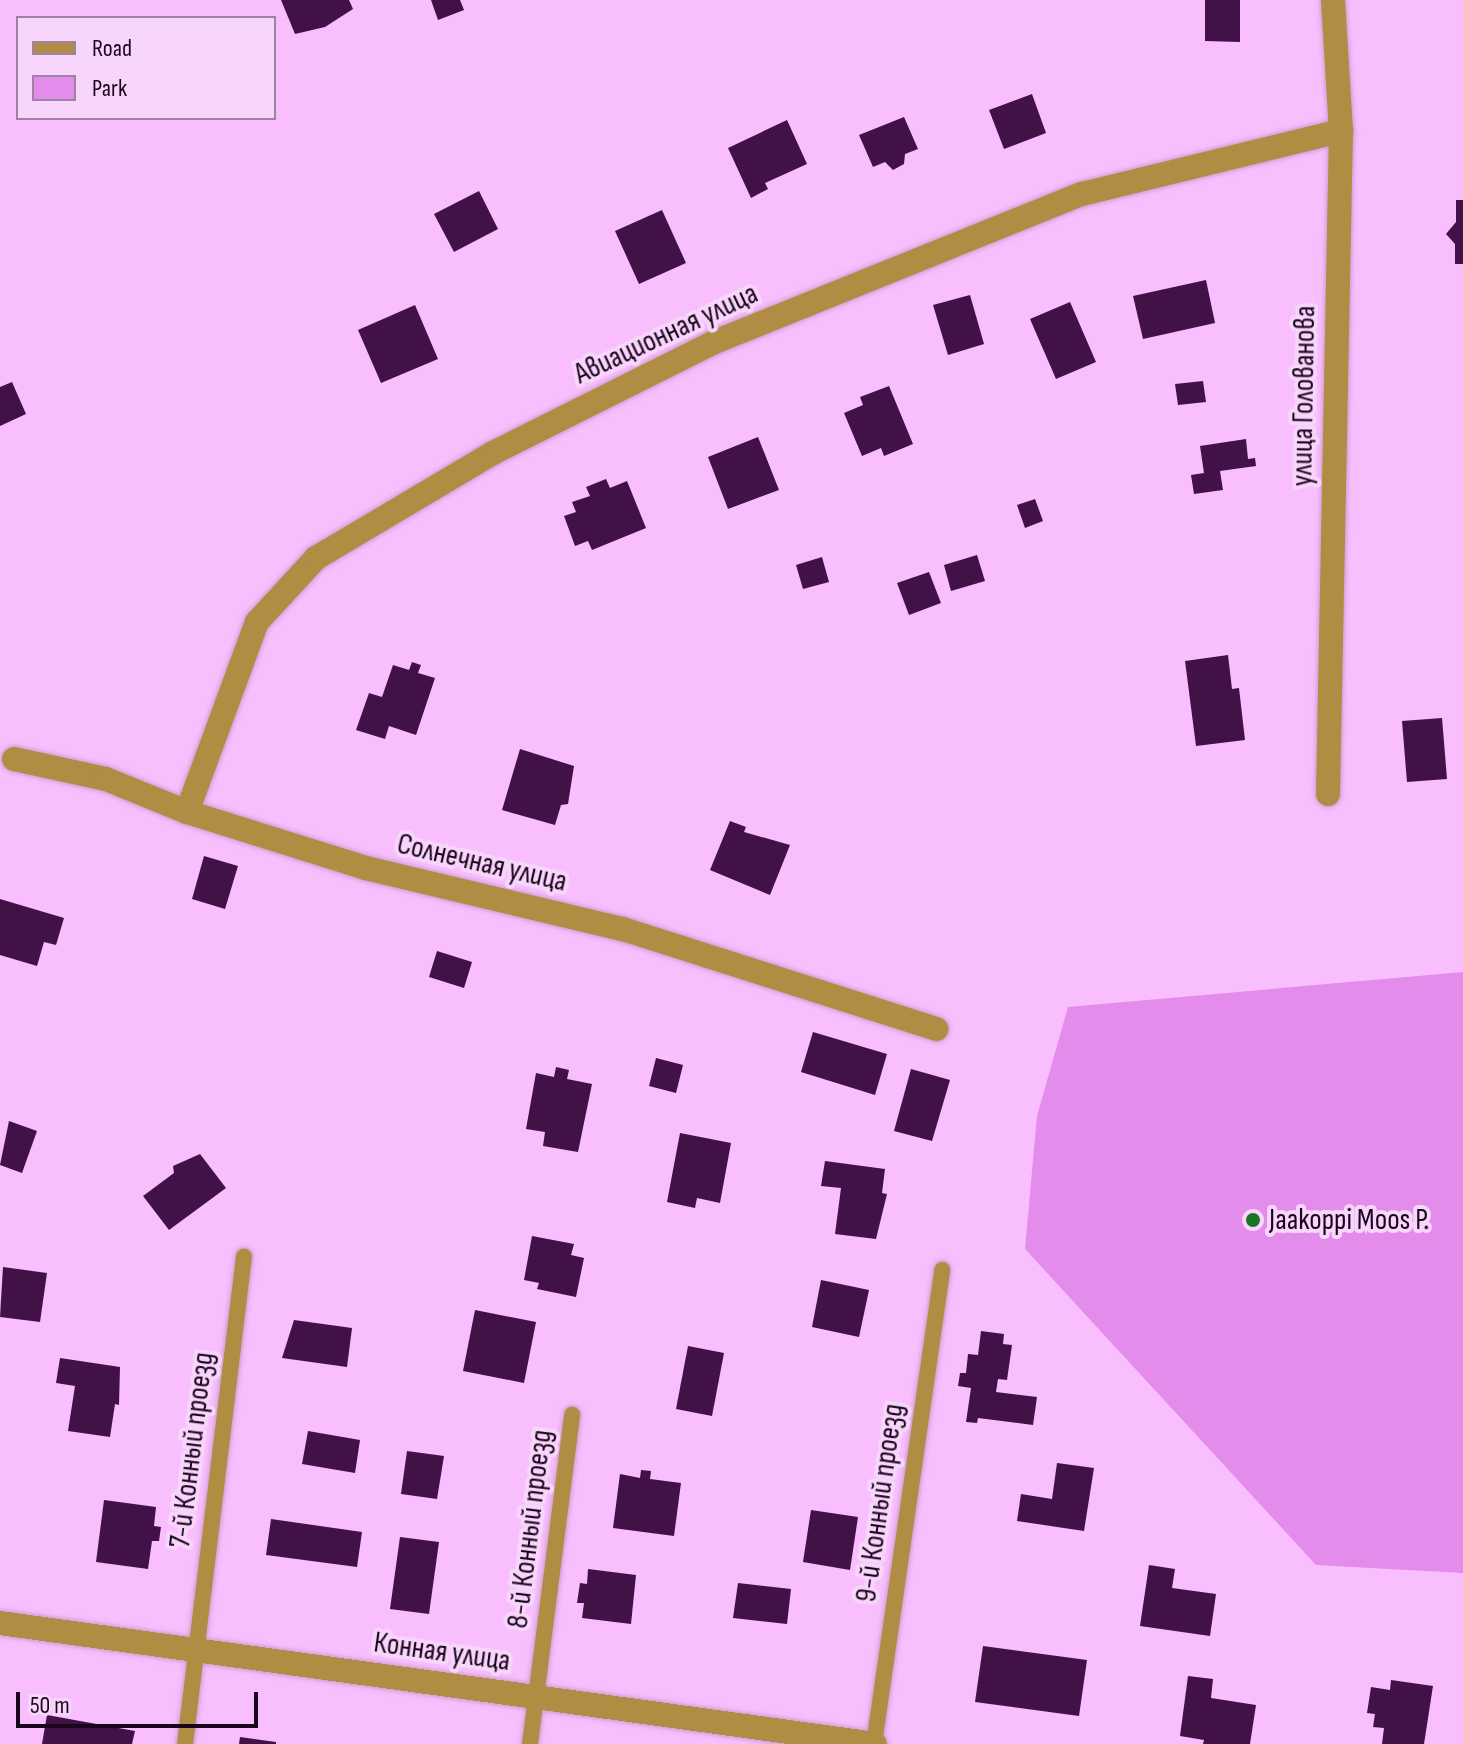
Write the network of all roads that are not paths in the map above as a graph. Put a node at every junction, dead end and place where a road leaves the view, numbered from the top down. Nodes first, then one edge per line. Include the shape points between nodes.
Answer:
1 (1333, 0) edge
2 (1341, 131) junction
3 (14, 759) dead end
4 (1328, 794) dead end
5 (187, 812) junction
6 (936, 1029) dead end
7 (244, 1257) dead end
8 (942, 1270) dead end
9 (572, 1415) dead end
10 (0, 1623) edge
11 (196, 1650) junction
12 (537, 1697) junction
13 (826, 1741) edge
14 (185, 1744) edge
15 (530, 1744) edge
16 (875, 1744) edge

1 - 2 street, улица Голованова
2 - 4 street, улица Голованова
2 - 5 street, Авиационная улица via 1082,194 715,342 480,461 316,558 257,622
3 - 5 street, Солнечная улица via 106,779
5 - 6 street, Солнечная улица via 366,868 623,929
7 - 11 lane, 7-й Конный проезд
8 - 16 lane, 9-й Конный проезд
9 - 12 lane, 8-й Конный проезд
10 - 11 street, Конная улица
11 - 12 street, Конная улица
11 - 14 lane, 7-й Конный проезд
12 - 13 street, Конная улица
12 - 15 lane, 8-й Конный проезд
13 - 16 street, Конная улица

